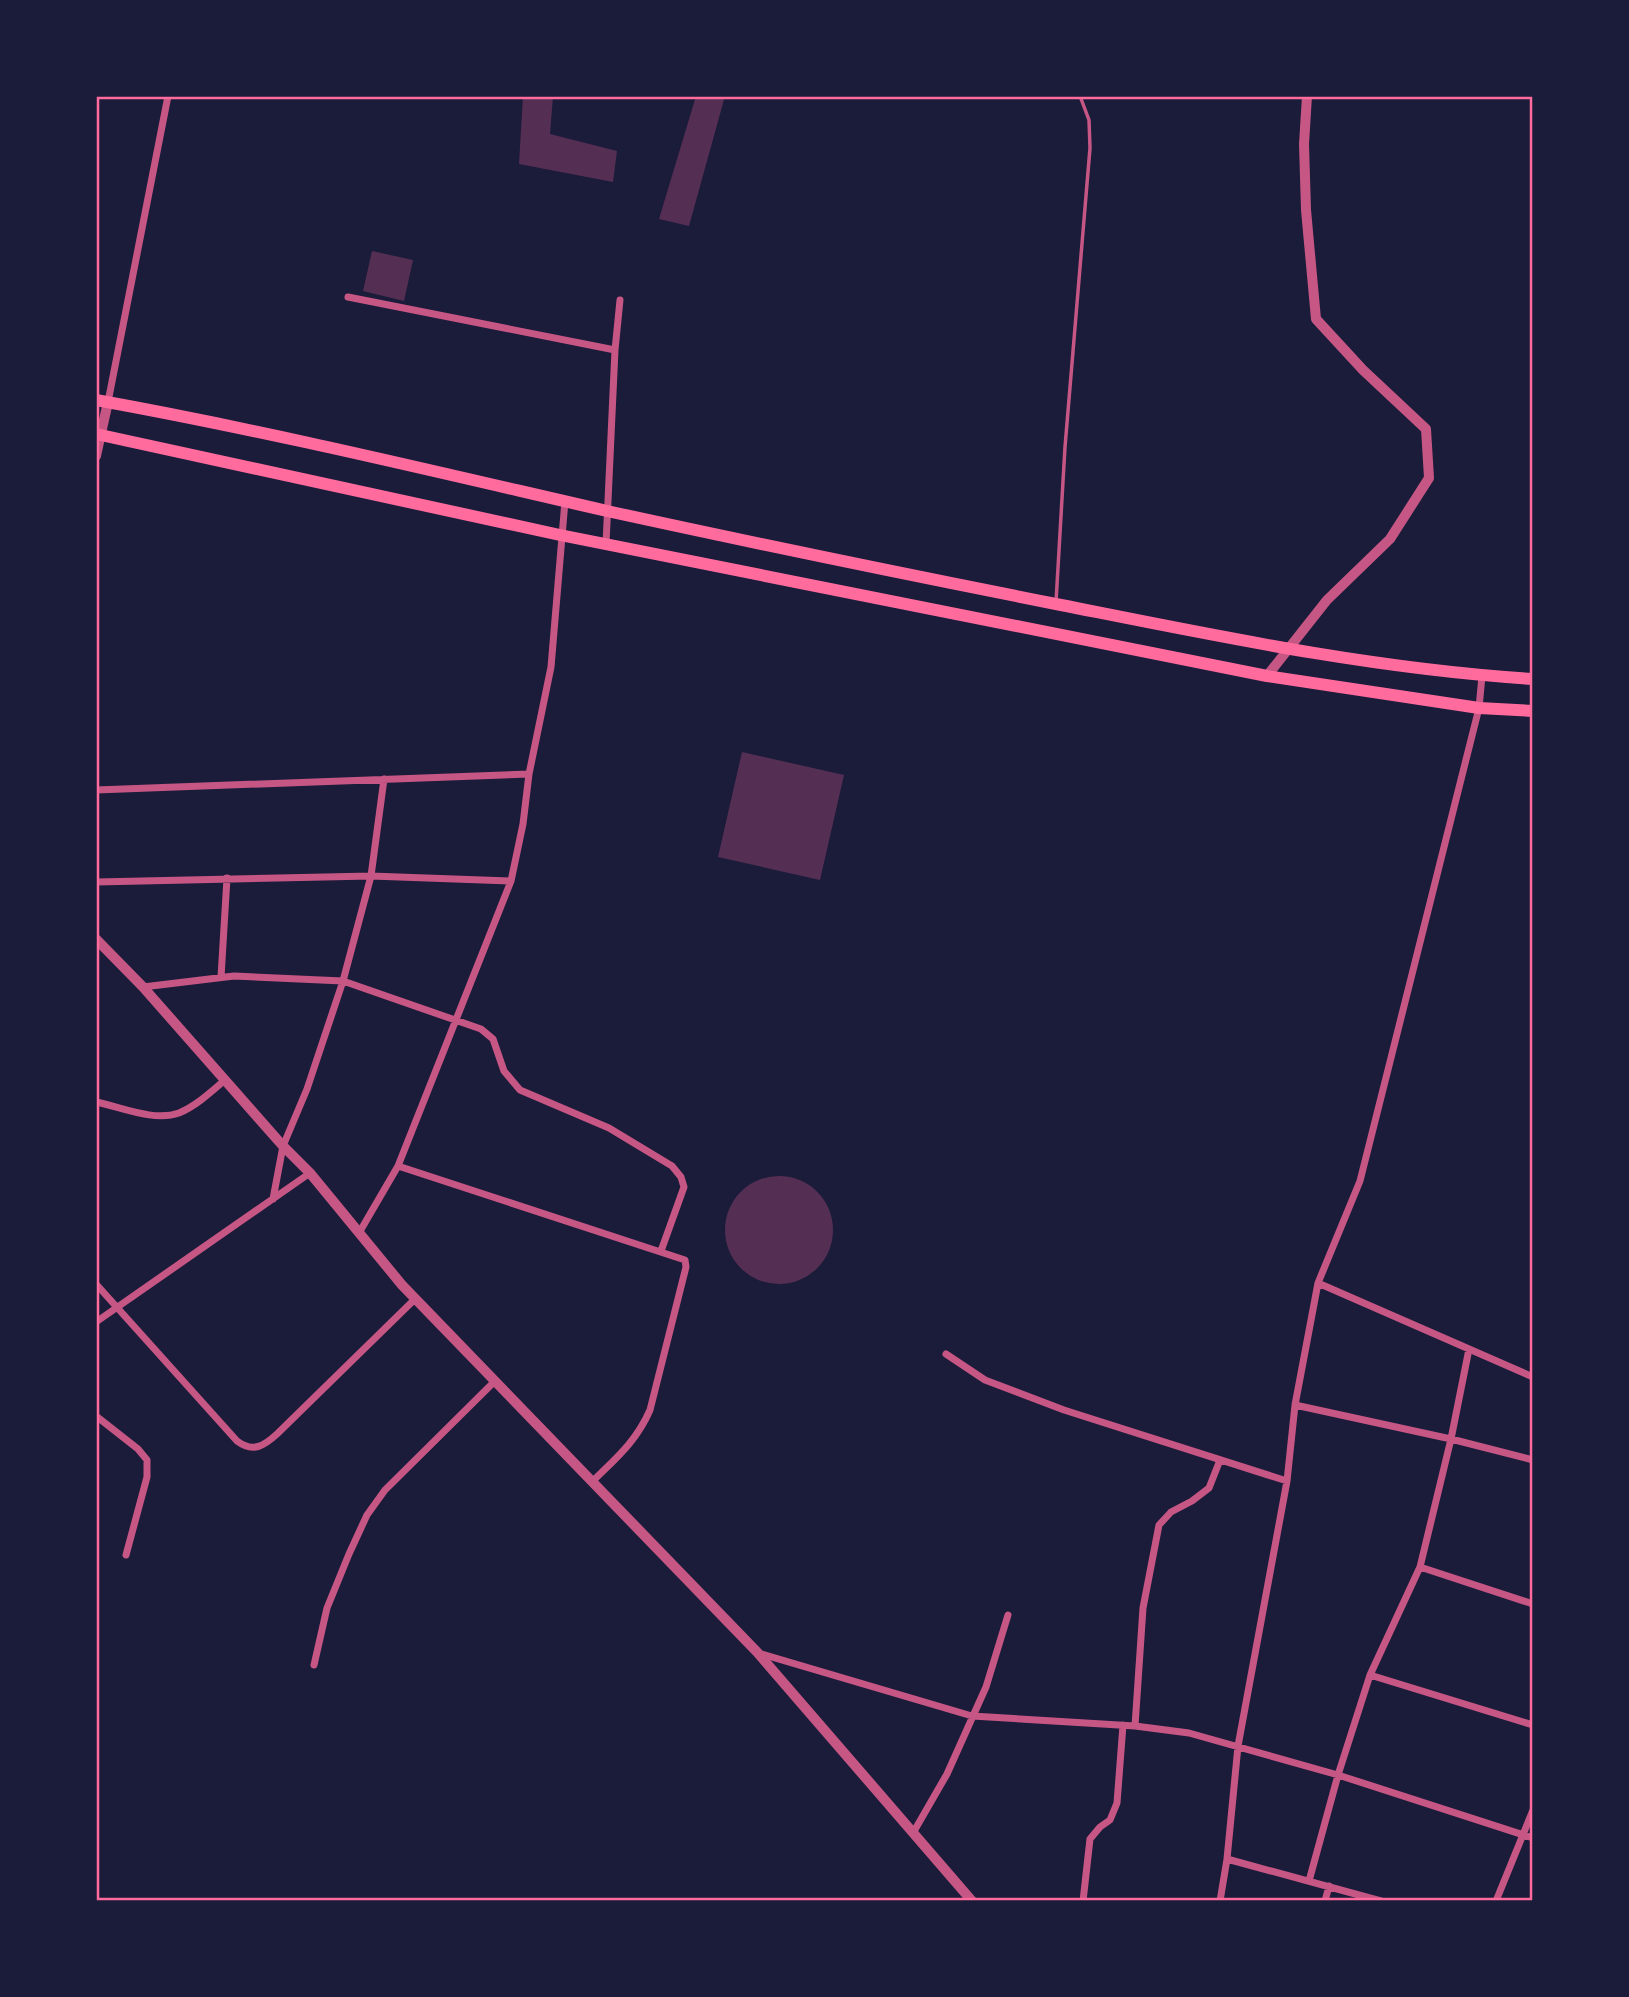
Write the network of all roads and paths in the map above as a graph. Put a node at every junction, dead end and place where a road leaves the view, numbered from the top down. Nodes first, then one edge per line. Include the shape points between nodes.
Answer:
1 (168, 96) edge
2 (1080, 96) edge
3 (1307, 96) edge
4 (348, 297) dead end
5 (620, 300) dead end
6 (615, 350) junction
7 (102, 401) edge
8 (99, 435) edge
9 (96, 456) edge
10 (565, 501) junction
11 (609, 511) junction
12 (560, 535) junction
13 (606, 544) junction
14 (1056, 604) junction
15 (1286, 650) junction
16 (1267, 676) junction
17 (1482, 676) junction
18 (1533, 680) edge
19 (1479, 708) junction
20 (1533, 711) edge
21 (529, 774) junction
22 (384, 779) junction
23 (96, 790) edge
24 (371, 876) junction
25 (227, 878) junction
26 (511, 881) junction
27 (96, 882) edge
28 (96, 939) edge
29 (221, 977) junction
30 (343, 981) junction
31 (143, 987) junction
32 (455, 1022) junction
33 (225, 1080) junction
34 (96, 1102) edge
35 (283, 1146) junction
36 (398, 1166) junction
37 (310, 1173) junction
38 (274, 1199) junction
39 (359, 1233) junction
40 (661, 1251) junction
41 (1318, 1283) junction
42 (96, 1284) edge
43 (415, 1298) junction
44 (118, 1308) junction
45 (96, 1322) edge
46 (1469, 1349) junction
47 (946, 1354) dead end
48 (1533, 1377) edge
49 (495, 1381) junction
50 (1295, 1405) junction
51 (96, 1416) edge
52 (1451, 1439) junction
53 (1220, 1460) junction
54 (1533, 1460) edge
55 (1287, 1481) junction
56 (592, 1482) junction
57 (126, 1555) dead end
58 (1420, 1567) junction
59 (1533, 1604) edge
60 (1008, 1615) dead end
61 (757, 1652) junction
62 (314, 1665) dead end
63 (1370, 1675) junction
64 (972, 1716) junction
65 (1533, 1724) edge
66 (1123, 1725) junction
67 (1135, 1726) junction
68 (1238, 1746) junction
69 (1338, 1775) junction
70 (1533, 1810) edge
71 (913, 1833) junction
72 (1524, 1836) junction
73 (1533, 1838) edge
74 (1227, 1859) junction
75 (1308, 1881) junction
76 (1329, 1886) junction
77 (972, 1901) edge
78 (1083, 1901) edge
79 (1220, 1901) edge
80 (1325, 1901) edge
81 (1381, 1901) edge
82 (1496, 1901) edge

1 - 7 street
2 - 14 lane via 1089,120 1090,148
3 - 15 street via 1306,209 1316,318 1426,429 1429,478 1390,539 1327,600
4 - 6 street
5 - 6 street
6 - 11 street
7 - 8 street
7 - 10 main road
8 - 9 street
8 - 12 main road
10 - 11 main road
10 - 12 street
11 - 13 street
11 - 14 main road
12 - 13 main road
12 - 21 street via 551,667
13 - 16 main road
14 - 15 main road
15 - 16 street
15 - 17 main road
16 - 19 main road
17 - 18 main road
17 - 19 street
19 - 20 main road
19 - 41 street via 1360,1181
21 - 22 street
21 - 26 street
22 - 23 street
22 - 24 street
24 - 25 street
24 - 26 street
24 - 30 street
25 - 27 street
25 - 29 street
26 - 32 street
28 - 31 street
29 - 30 street
29 - 31 street
30 - 32 street
30 - 35 street
31 - 33 street
32 - 36 street
32 - 40 street via 481,1029 493,1039 504,1071 520,1090 610,1128 672,1166 684,1187
33 - 34 street via 177,1114 152,1115
33 - 35 street
35 - 37 street
35 - 38 street
36 - 39 street
36 - 40 street
37 - 38 street
37 - 39 street
38 - 44 street
39 - 43 street
40 - 56 street via 685,1260 686,1267 650,1410 641,1431
41 - 46 street
41 - 50 street
42 - 44 street
43 - 44 street via 277,1434 262,1447 252,1448 237,1441
43 - 49 street
44 - 45 street
46 - 48 street
46 - 52 street
47 - 53 street via 985,1380
49 - 56 street
49 - 62 street via 385,1490 368,1515 327,1608
50 - 52 street
50 - 55 street
51 - 57 street via 147,1460 147,1477
52 - 54 street
52 - 58 street
53 - 55 street
53 - 67 street via 1209,1488 1158,1525 1143,1608
55 - 68 street
56 - 61 street
58 - 59 street
58 - 63 street
60 - 64 street
61 - 64 street
61 - 71 street
63 - 65 street
63 - 69 street
64 - 66 street
64 - 71 street via 947,1774
66 - 67 street
66 - 78 street via 1117,1803 1110,1820 1090,1839
67 - 68 street
68 - 69 street
68 - 74 street
69 - 72 street
69 - 75 street
70 - 72 street
71 - 77 street
72 - 73 street
72 - 82 street
74 - 75 street
74 - 79 street
75 - 76 street
76 - 80 street
76 - 81 street

